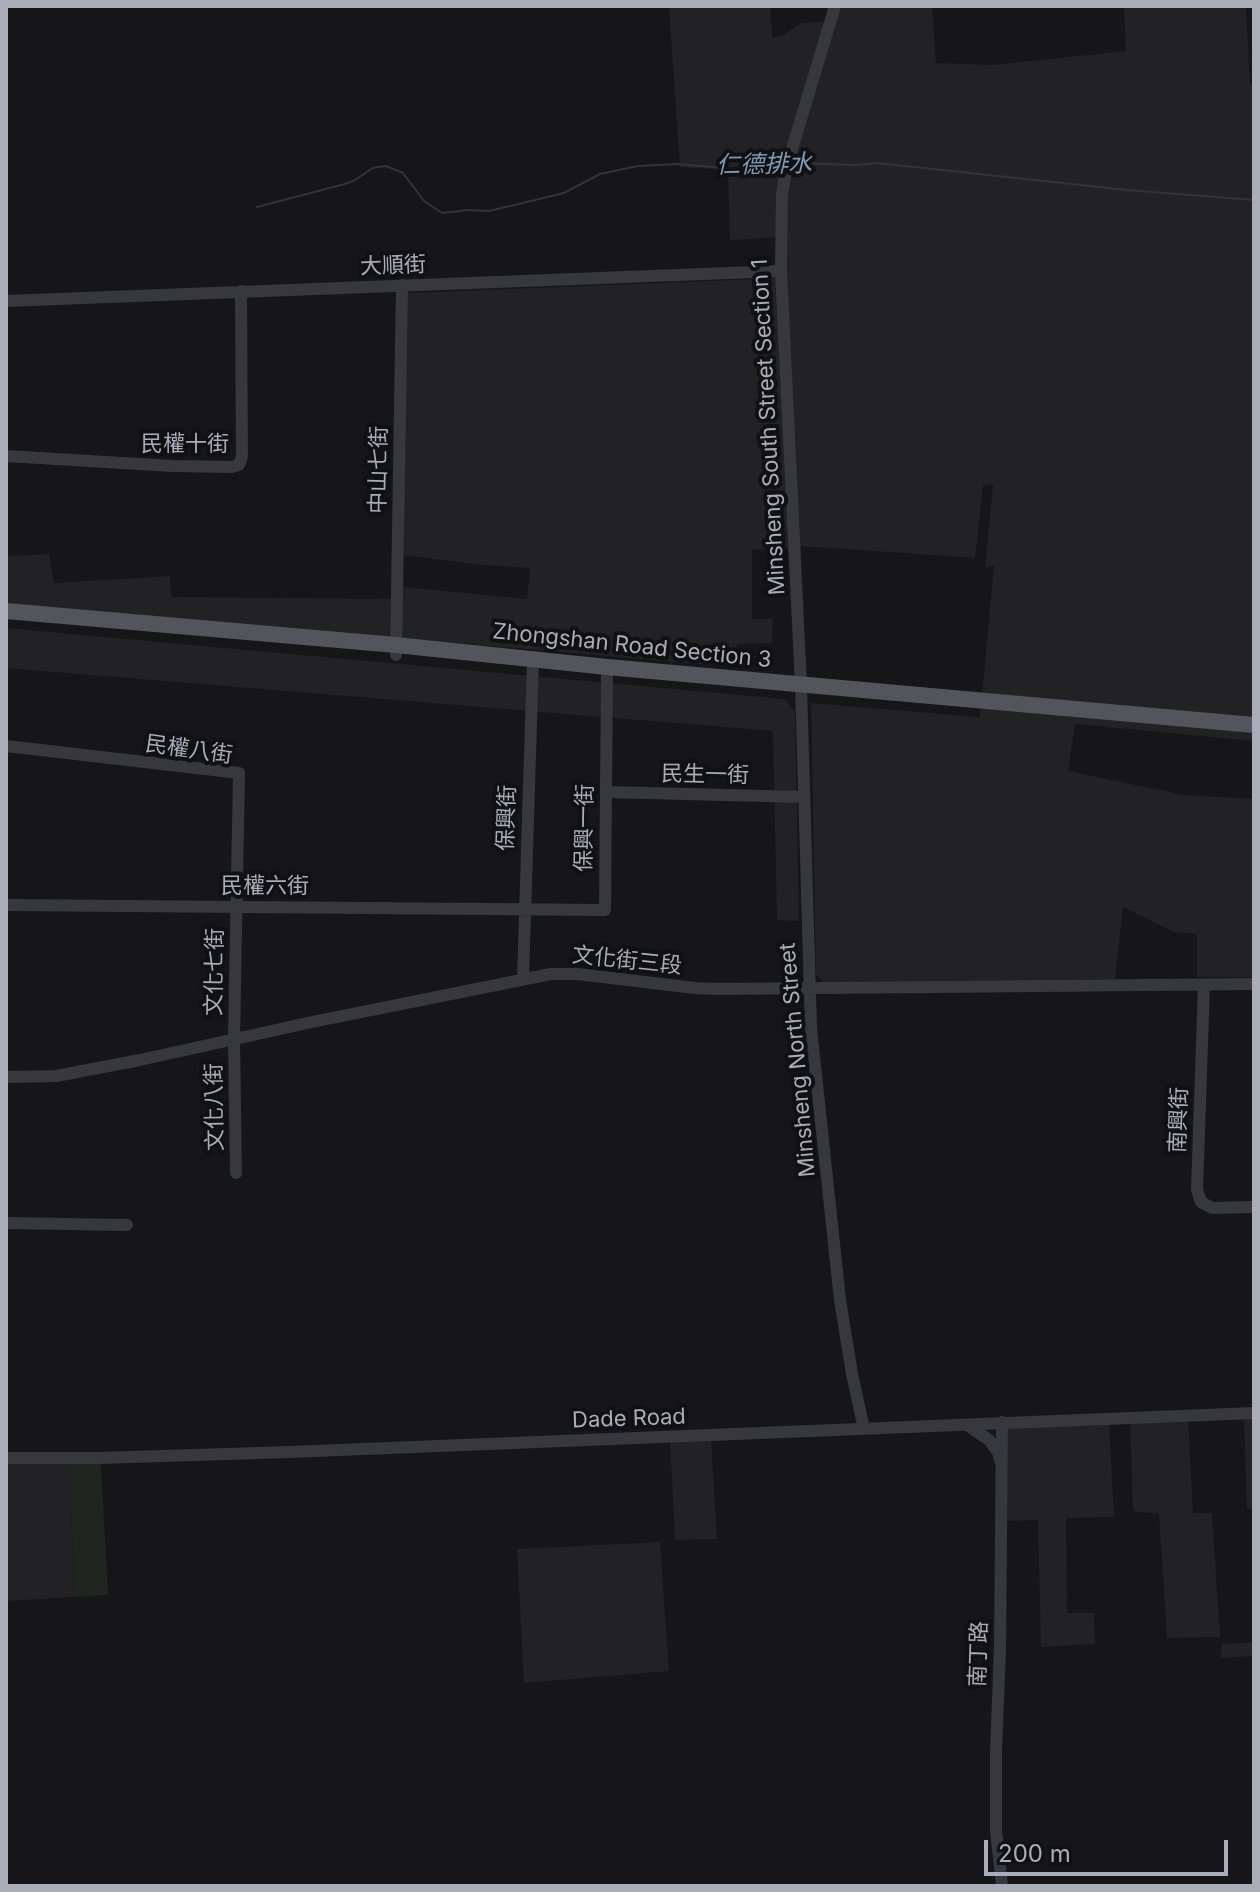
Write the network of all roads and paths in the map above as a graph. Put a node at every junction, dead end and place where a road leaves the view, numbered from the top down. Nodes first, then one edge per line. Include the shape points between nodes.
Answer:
1 (835, 6) edge
2 (781, 271) junction
3 (402, 285) junction
4 (241, 291) junction
5 (6, 301) edge
6 (6, 456) edge
7 (6, 611) edge
8 (6, 622) edge
9 (396, 650) junction
10 (532, 664) junction
11 (607, 672) junction
12 (801, 690) junction
13 (1254, 725) edge
14 (1254, 735) edge
15 (6, 746) edge
16 (606, 792) junction
17 (804, 797) junction
18 (6, 905) edge
19 (237, 906) junction
20 (525, 908) junction
21 (523, 979) junction
22 (1254, 984) edge
23 (1204, 985) junction
24 (809, 988) junction
25 (234, 1039) junction
26 (6, 1077) edge
27 (236, 1173) dead end
28 (1254, 1207) edge
29 (6, 1223) edge
30 (127, 1225) dead end
31 (1254, 1413) edge
32 (1002, 1422) junction
33 (964, 1424) junction
34 (864, 1429) junction
35 (6, 1458) edge
36 (1003, 1468) junction
37 (1002, 1886) edge

1 - 2 street, Minsheng South Street Section 1 via 786,169
2 - 3 street, 大順街
2 - 12 street, Minsheng South Street Section 1
3 - 4 street, 大順街
3 - 9 street, 中山七街
4 - 5 street, 大順街
4 - 6 street, 民權十街 via 239,465
7 - 9 main road, Zhongshan Road Section 3
8 - 9 main road, Zhongshan Road Section 3
9 - 10 main road, Zhongshan Road Section 3
10 - 11 main road, Zhongshan Road Section 3
10 - 20 street, 保興街
11 - 12 main road, Zhongshan Road Section 3
11 - 16 street, 保興一街
12 - 13 main road, Zhongshan Road Section 3
12 - 14 main road, Zhongshan Road Section 3
12 - 17 street, Minsheng North Street
15 - 19 street, 民權八街 via 239,773
16 - 17 street, 民生一街
16 - 20 street, 保興一街 via 605,910
17 - 24 street, Minsheng North Street
18 - 19 street, 民權六街
19 - 20 street, 民權六街
19 - 25 street, 文化七街
20 - 21 street, 保興街
21 - 24 street, 文化街三段 via 564,973 695,988
21 - 25 street, 文化街三段
22 - 23 street, 文化街三段
23 - 24 street, 文化街三段
23 - 28 street, 南興街 via 1197,1190 1201,1202 1212,1208
24 - 34 street, Minsheng North Street via 840,1300
25 - 26 street, 文化街三段 via 56,1076
25 - 27 street, 文化八街
29 - 30 street
31 - 32 street, Dade Road
32 - 33 street, Dade Road
32 - 36 street, 南丁路
33 - 34 street, Dade Road
33 - 36 street via 989,1440
34 - 35 street, Dade Road
36 - 37 street, 南丁路 via 996,1751

